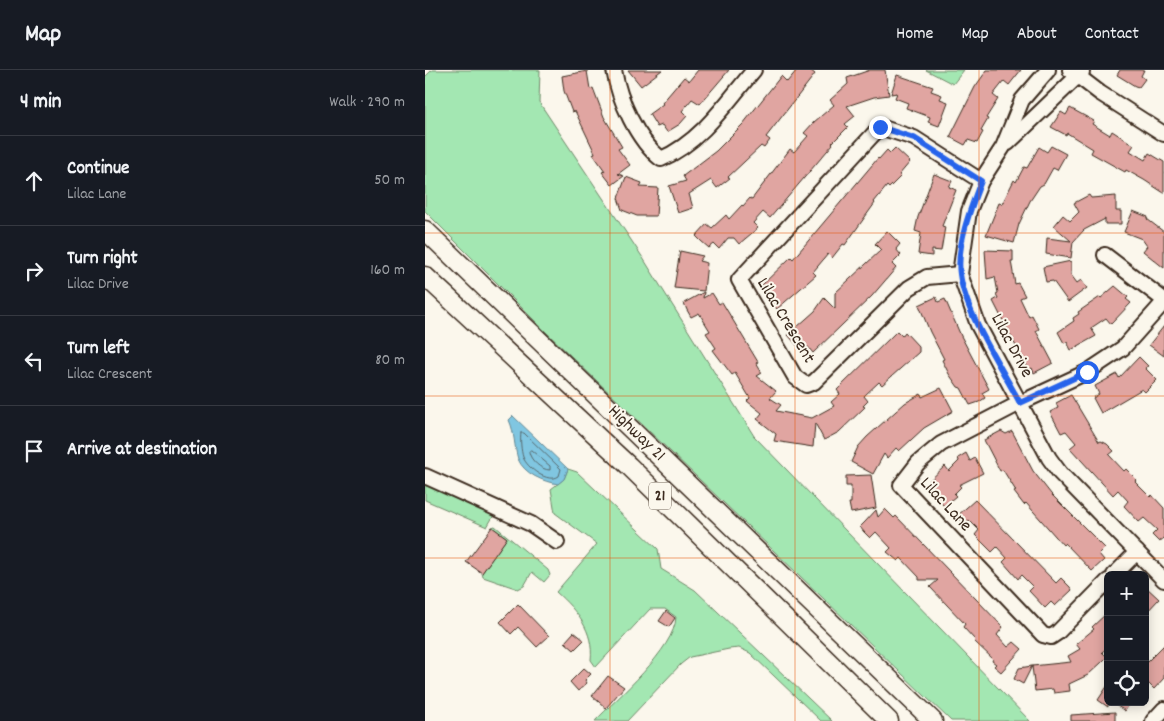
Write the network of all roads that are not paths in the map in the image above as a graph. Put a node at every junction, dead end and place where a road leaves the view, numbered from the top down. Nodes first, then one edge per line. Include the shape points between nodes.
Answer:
1 (614, 70) edge
2 (755, 70) edge
3 (1048, 70) edge
4 (1077, 72) edge
5 (1164, 134) edge
6 (1003, 147) junction
7 (981, 181) junction
8 (425, 230) edge
9 (425, 247) edge
10 (1105, 255) dead end
11 (960, 274) junction
12 (425, 276) edge
13 (483, 287) junction
14 (1164, 301) edge
15 (1020, 403) junction
16 (425, 476) edge
17 (557, 542) dead end
18 (1137, 552) junction
19 (1118, 571) edge
20 (1164, 580) edge
21 (1104, 585) edge
22 (1164, 709) edge
23 (889, 721) edge
24 (933, 721) edge
25 (1153, 721) edge

1 - 2 street via 629,113 649,149 661,159 673,154 706,127
3 - 6 street, Lilac Drive via 1022,100
4 - 5 street
4 - 6 street, Lilac Drive
6 - 7 street, Lilac Drive
7 - 11 street, Lilac Drive via 969,211
7 - 11 street, Lilac Crescent via 914,138 880,127 739,280 795,377 806,384 814,382 909,288 927,277
8 - 13 main road, Highway 21 / 21
9 - 13 main road via 466,280
10 - 14 street, Lilac Lane
11 - 15 street, Lilac Drive via 978,325
12 - 23 main road, Highway 21 / 21 via 629,466
13 - 24 main road, Highway 21 / 21
14 - 15 street, Lilac Lane via 1123,348 1087,372
15 - 18 street, Lilac Drive via 1060,473
15 - 21 street, Lilac Lane via 941,444 901,485 1043,635 1051,637 1057,633
16 - 17 street via 531,524
18 - 19 street
18 - 20 street, Lilac Drive
22 - 25 street

